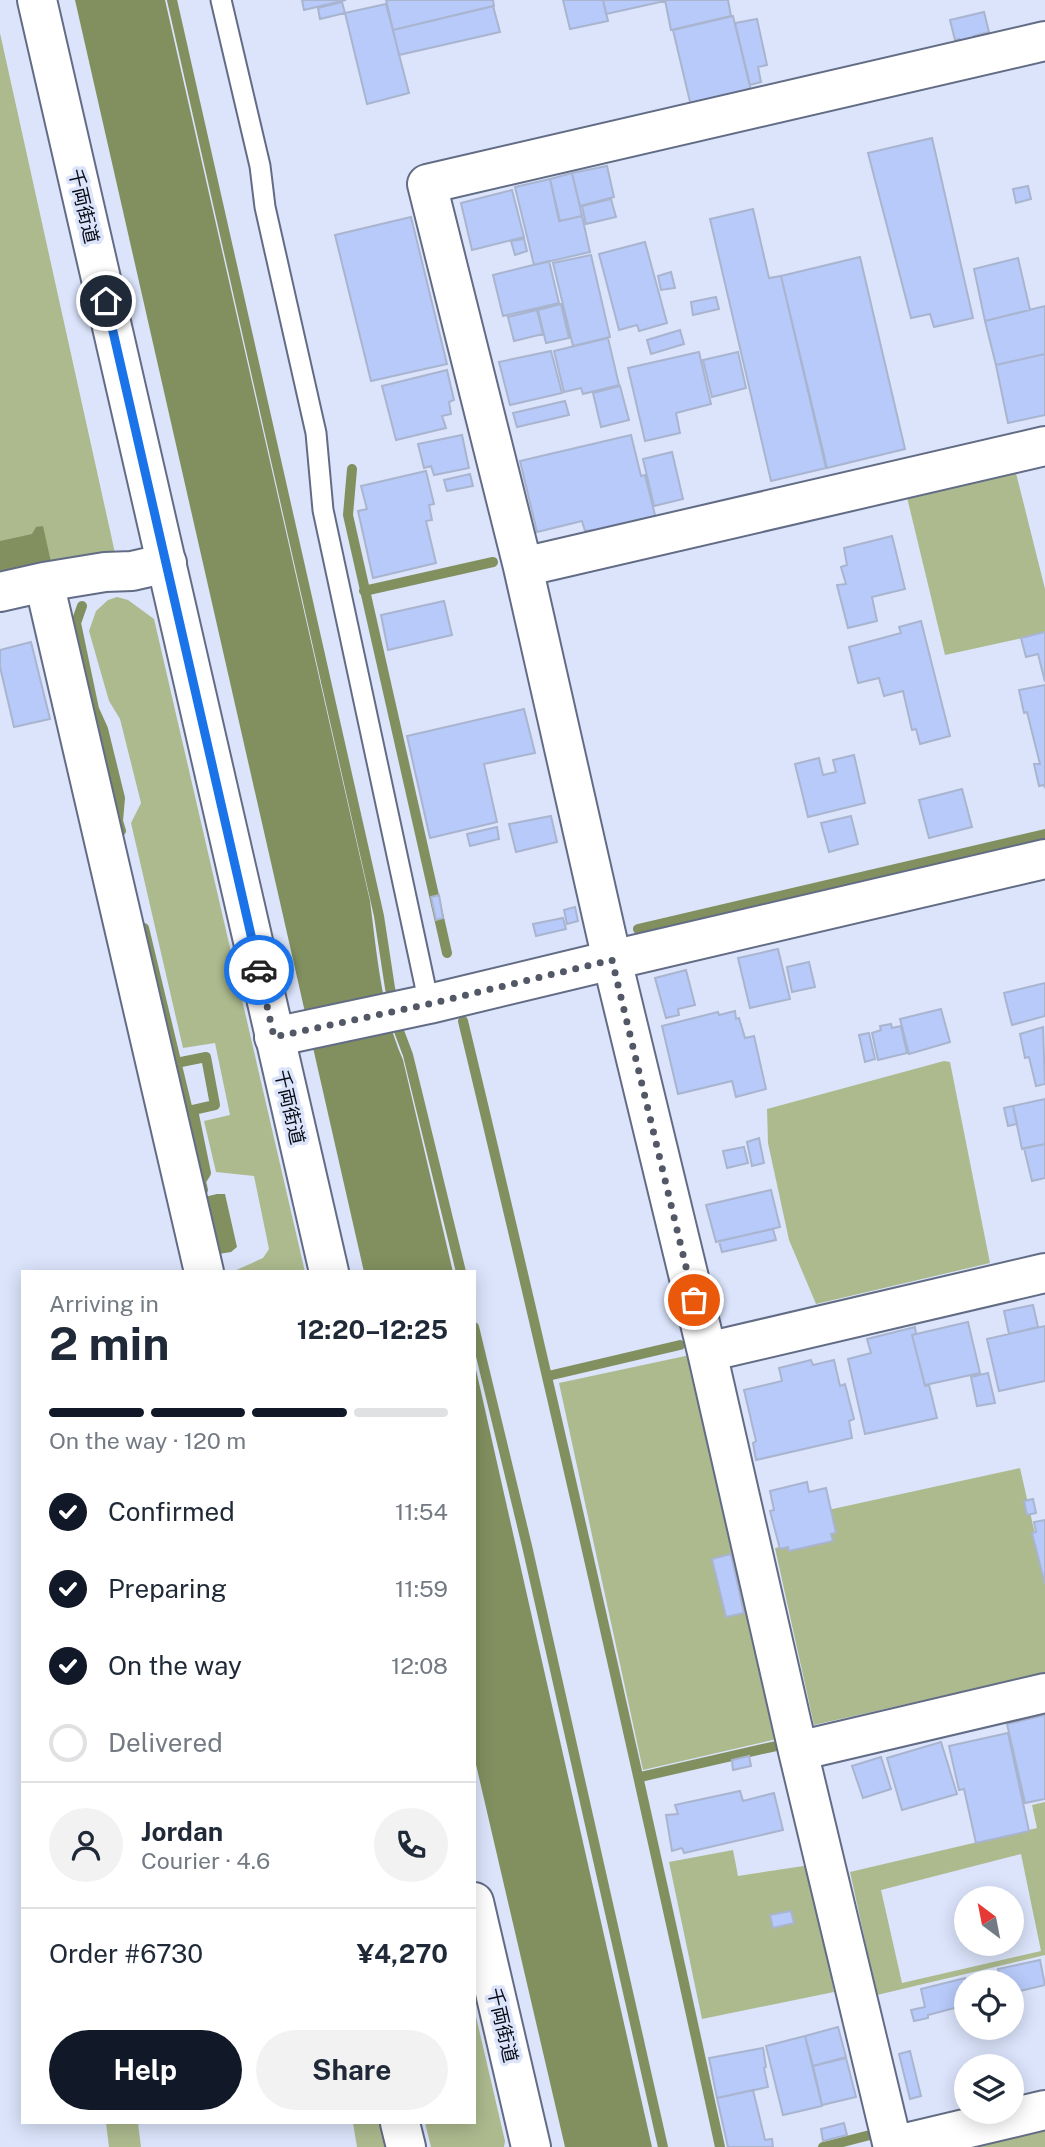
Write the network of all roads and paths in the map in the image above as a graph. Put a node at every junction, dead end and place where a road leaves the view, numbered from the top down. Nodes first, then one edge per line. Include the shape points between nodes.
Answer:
1 (37, 0) edge
2 (221, 0) edge
3 (1045, 41) edge
4 (1045, 446) edge
5 (167, 563) junction
6 (523, 567) junction
7 (44, 582) junction
8 (0, 592) edge
9 (1045, 859) edge
10 (612, 960) junction
11 (419, 1007) junction
12 (288, 1034) junction
13 (204, 1270) edge
14 (329, 1270) edge
15 (1045, 1273) edge
16 (707, 1352) junction
17 (1045, 1693) edge
18 (798, 1751) junction
19 (476, 1911) edge
20 (1045, 2110) edge
21 (400, 2124) edge
22 (406, 2147) edge
23 (531, 2147) edge
24 (893, 2147) edge

1 - 5 street, 千両街道
2 - 11 lane via 316,433 323,510
3 - 6 street via 427,184
4 - 6 street
5 - 7 street
5 - 12 street, 千両街道
6 - 10 street
7 - 8 street
7 - 13 street
9 - 10 street
10 - 11 street
10 - 16 street
11 - 12 street
12 - 14 street, 千両街道
15 - 16 street
16 - 18 street
17 - 18 street
18 - 24 street
19 - 23 street, 千両街道
20 - 24 street
21 - 22 street

